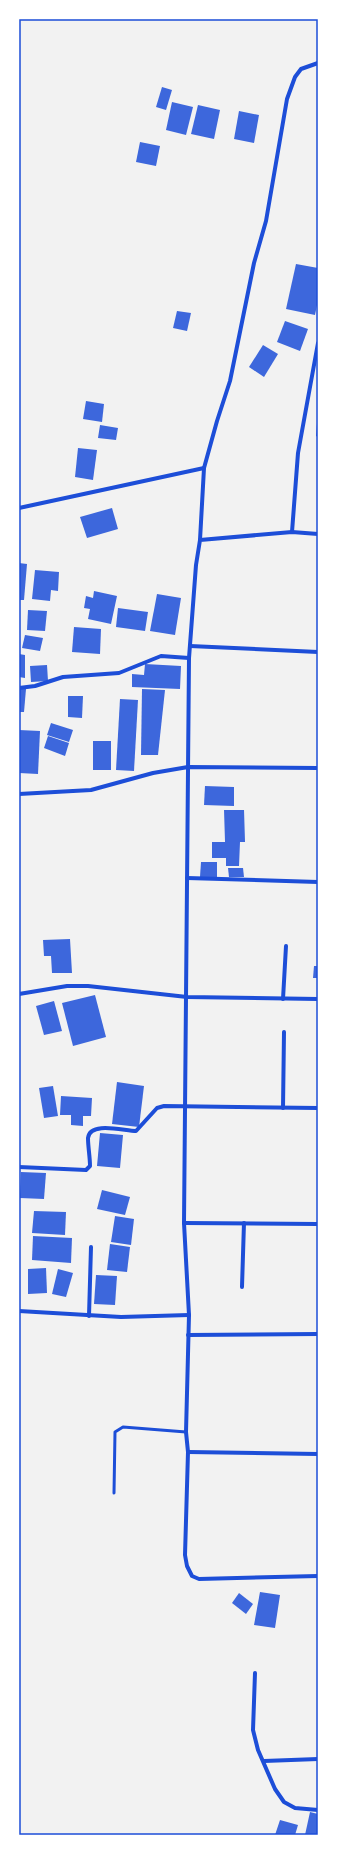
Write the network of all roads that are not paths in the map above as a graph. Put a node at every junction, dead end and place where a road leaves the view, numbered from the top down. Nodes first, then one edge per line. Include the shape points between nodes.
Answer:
1 (318, 63) edge
2 (318, 343) edge
3 (316, 356) edge
4 (204, 468) junction
5 (19, 508) edge
6 (292, 532) junction
7 (318, 534) edge
8 (200, 540) junction
9 (190, 646) junction
10 (318, 652) edge
11 (189, 658) junction
12 (19, 688) edge
13 (188, 767) junction
14 (318, 768) edge
15 (19, 794) edge
16 (187, 878) junction
17 (318, 882) edge
18 (286, 946) dead end
19 (19, 994) edge
20 (187, 996) junction
21 (283, 999) junction
22 (318, 999) edge
23 (284, 1032) dead end
24 (185, 1106) junction
25 (283, 1108) junction
26 (318, 1108) edge
27 (19, 1167) edge
28 (184, 1223) junction
29 (244, 1223) junction
30 (318, 1224) edge
31 (91, 1247) dead end
32 (242, 1287) dead end
33 (19, 1311) edge
34 (189, 1315) junction
35 (89, 1316) junction
36 (318, 1334) edge
37 (188, 1335) junction
38 (186, 1432) junction
39 (188, 1452) junction
40 (318, 1454) edge
41 (114, 1493) dead end
42 (318, 1576) edge
43 (255, 1673) dead end
44 (318, 1759) edge
45 (264, 1762) junction
46 (318, 1810) edge

1 - 4 street via 301,69 295,77 287,99 266,221 254,263 230,381
2 - 3 street
3 - 6 street via 298,453
4 - 5 street
4 - 8 street
6 - 7 street
6 - 8 street
8 - 9 street
9 - 10 street
9 - 11 street
11 - 12 street via 161,656 119,673 63,677
11 - 13 street
13 - 14 street
13 - 15 street via 153,773 91,790
13 - 16 street
16 - 17 street
16 - 20 street
18 - 21 street
19 - 20 street via 81,986
20 - 21 street
20 - 24 street
21 - 22 street
23 - 25 street
24 - 25 street
24 - 27 street via 157,1108 136,1132 100,1128 93,1130 88,1139 90,1166 86,1170
24 - 28 street
25 - 26 street
28 - 29 street
28 - 34 street
29 - 30 street
29 - 32 street
31 - 35 street
33 - 35 street
34 - 35 street
34 - 37 street
36 - 37 street
37 - 38 street
38 - 39 street
38 - 41 lane via 123,1427 115,1432
39 - 40 street
39 - 42 street via 185,1555 192,1576 199,1579
43 - 45 street via 253,1730
44 - 45 street
45 - 46 street via 275,1789 284,1802 295,1808

